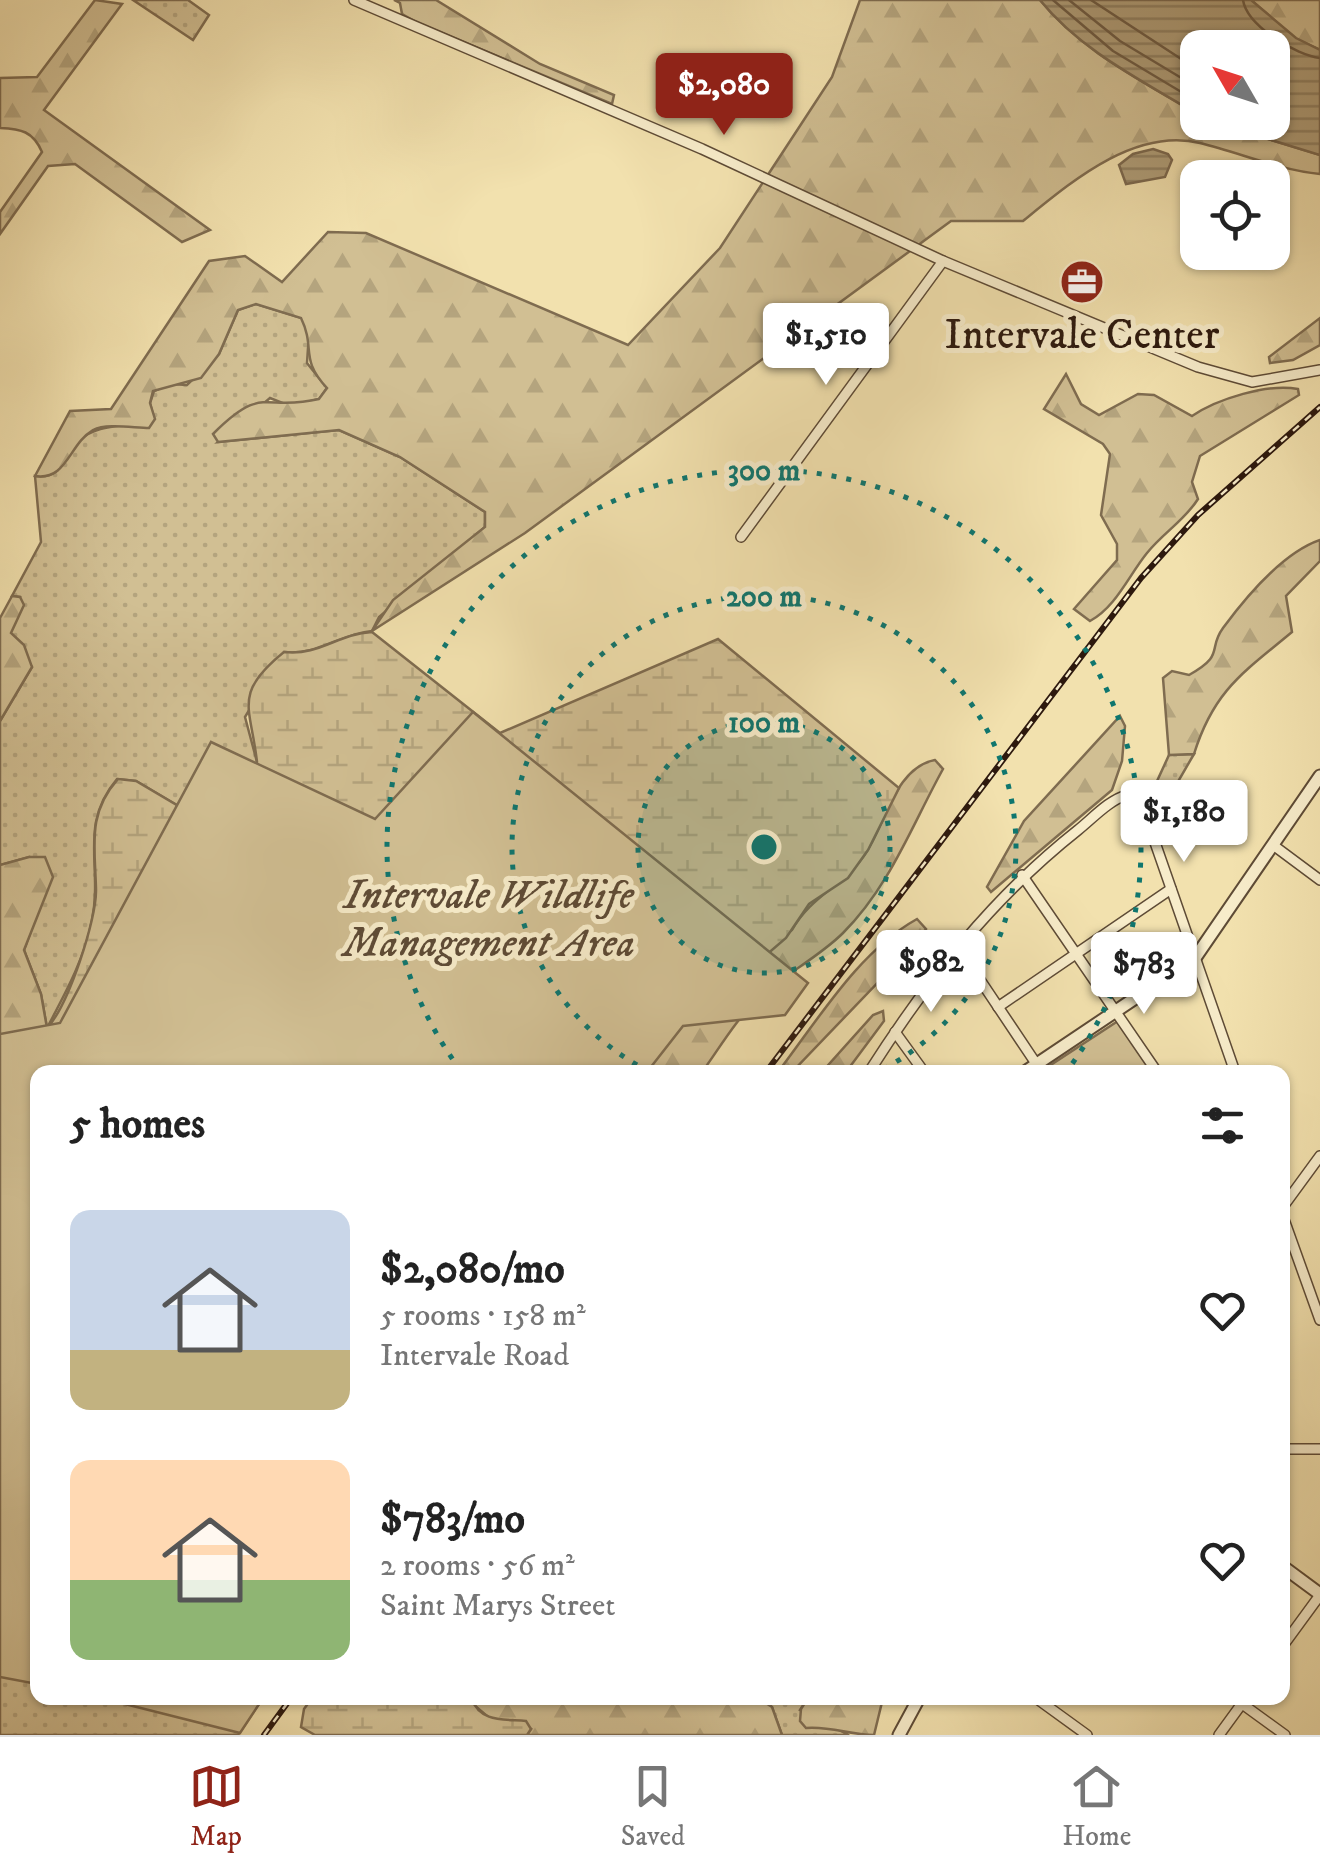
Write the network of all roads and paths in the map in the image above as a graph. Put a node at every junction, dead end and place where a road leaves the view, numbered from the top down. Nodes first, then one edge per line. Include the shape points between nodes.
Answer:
1 (354, 0) edge
2 (943, 260) junction
3 (1320, 370) edge
4 (741, 538) dead end
5 (1320, 776) edge
6 (1273, 845) junction
7 (1022, 875) junction
8 (1320, 880) edge
9 (1171, 889) junction
10 (958, 948) junction
11 (1076, 954) junction
12 (1195, 958) junction
13 (998, 1007) junction
14 (1116, 1012) junction
15 (895, 1032) junction
16 (874, 1065) edge
17 (919, 1065) edge
18 (1029, 1065) edge
19 (1037, 1065) edge
20 (1153, 1065) edge
21 (1233, 1065) edge
22 (1320, 1156) edge
23 (1290, 1199) edge
24 (1290, 1229) edge
25 (1320, 1320) edge
26 (1320, 1448) edge
27 (1290, 1449) edge
28 (1290, 1572) edge
29 (1320, 1594) edge
30 (1290, 1636) edge
31 (915, 1705) edge
32 (1046, 1705) edge
33 (1237, 1705) edge
34 (1248, 1705) edge
35 (899, 1735) edge
36 (1087, 1735) edge
37 (1218, 1735) edge
38 (1285, 1735) edge

1 - 2 street
2 - 3 street via 1226,377 1252,382
2 - 4 street
5 - 6 street
6 - 8 street
6 - 12 street
7 - 9 street via 1117,799 1135,797
7 - 10 street
7 - 11 street
9 - 11 street
9 - 12 street
10 - 13 street
10 - 15 street
11 - 13 street
11 - 14 street
12 - 14 street
12 - 21 street
13 - 18 street
14 - 19 street
14 - 20 street
15 - 16 street
15 - 17 street
22 - 23 street
24 - 25 street
26 - 27 street
28 - 29 street
29 - 30 street
31 - 35 street
32 - 36 street
33 - 37 street
34 - 38 street

